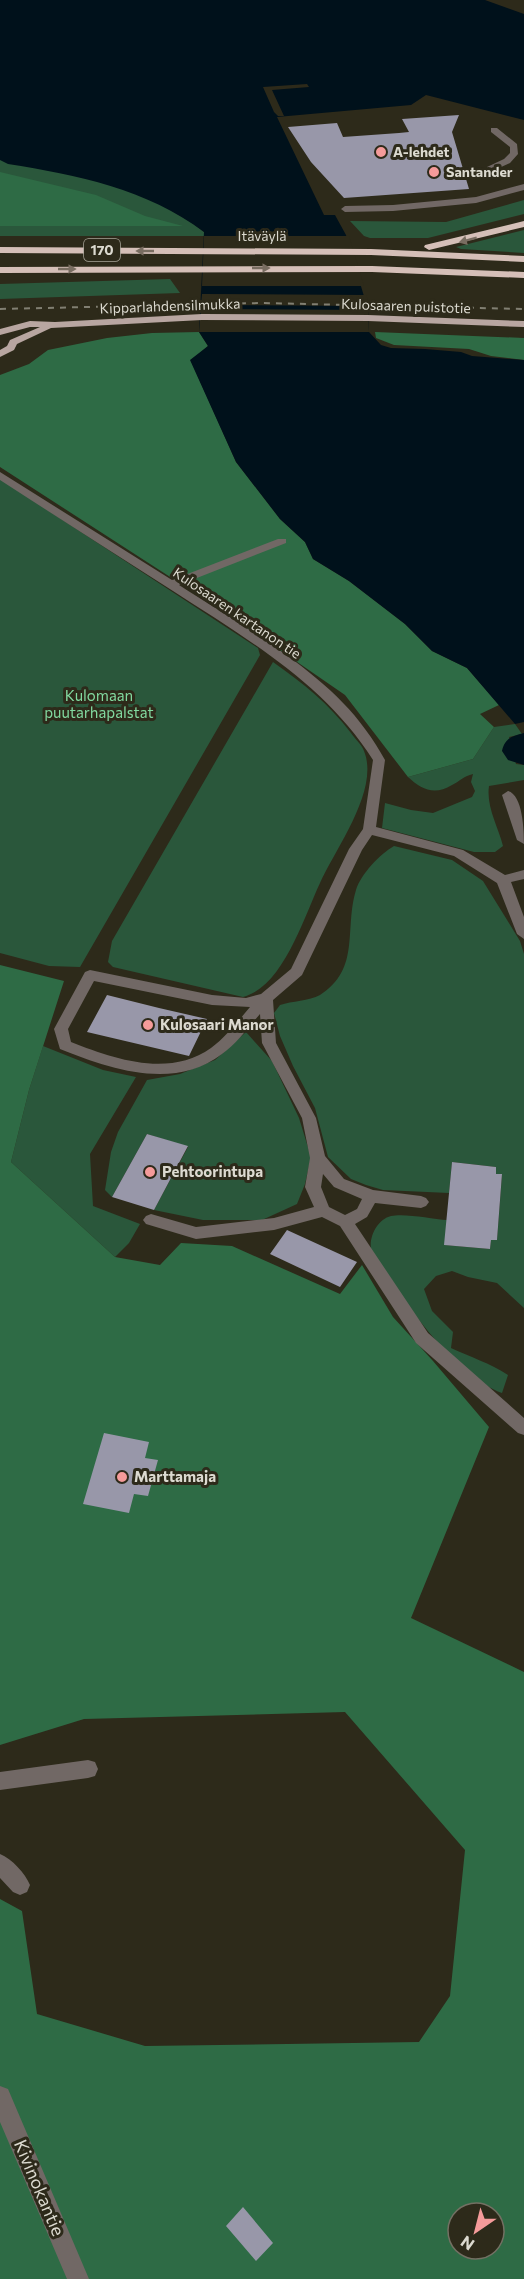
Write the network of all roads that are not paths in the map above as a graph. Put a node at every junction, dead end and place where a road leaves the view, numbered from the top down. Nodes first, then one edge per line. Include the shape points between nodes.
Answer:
1 (494, 130) dead end
2 (514, 154) junction
3 (524, 157) edge
4 (490, 169) dead end
5 (524, 187) edge
6 (524, 197) edge
7 (510, 200) dead end
8 (345, 209) dead end
9 (524, 224) edge
10 (0, 250) edge
11 (371, 252) junction
12 (524, 259) edge
13 (3, 270) edge
14 (524, 275) edge
15 (286, 317) joint
16 (524, 324) edge
17 (55, 325) junction
18 (0, 332) edge
19 (13, 342) junction
20 (0, 354) edge
21 (0, 475) edge
22 (282, 540) dead end
23 (170, 585) junction
24 (508, 795) dead end
25 (369, 829) junction
26 (524, 840) edge
27 (524, 874) edge
28 (503, 879) junction
29 (524, 934) edge
30 (266, 998) junction
31 (318, 1158) junction
32 (371, 1196) junction
33 (421, 1202) dead end
34 (323, 1211) junction
35 (151, 1220) dead end
36 (345, 1222) junction
37 (524, 1428) edge
38 (88, 1769) dead end
39 (0, 1781) edge
40 (0, 1864) edge
41 (20, 1884) dead end
42 (0, 2097) edge
43 (78, 2279) edge

1 - 2 street via 514,146
2 - 3 street
2 - 4 street via 507,162
5 - 8 street via 476,200
6 - 7 street
9 -> 11 highway via 457,242
11 -> 10 highway, Itäväylä / 170
11 - 12 highway, Itäväylä / 170
13 -> 14 highway, 170 via 372,269
15 - 16 main road, Kulosaaren puistotie
15 - 17 main road, Kipparlahdensilmukka
17 - 18 main road, Kipparlahdensilmukka via 30,324
17 - 19 main road, Kipparlahdensilmukka
18 - 19 main road
19 - 20 main road via 11,348
21 - 23 street, Kulosaaren kartanon tie
22 - 23 street
23 - 25 street, Kulosaaren kartanon tie via 272,650 332,699 360,730 379,760
24 - 26 street
25 - 28 street via 458,853
25 - 30 street via 297,972
27 - 28 street
28 - 29 street
30 - 30 street via 208,1056 175,1068 147,1070 105,1062 65,1045 61,1029 90,975 212,1000 246,1003
30 - 31 street via 269,1042 309,1118
31 - 32 street via 339,1183
31 - 34 street via 313,1187
32 - 33 street
32 - 36 street via 362,1213
34 - 35 street via 274,1224 196,1233
34 - 36 street
36 - 37 street via 422,1338
38 - 39 street
40 - 41 street
42 - 43 street, Kivinokantie

